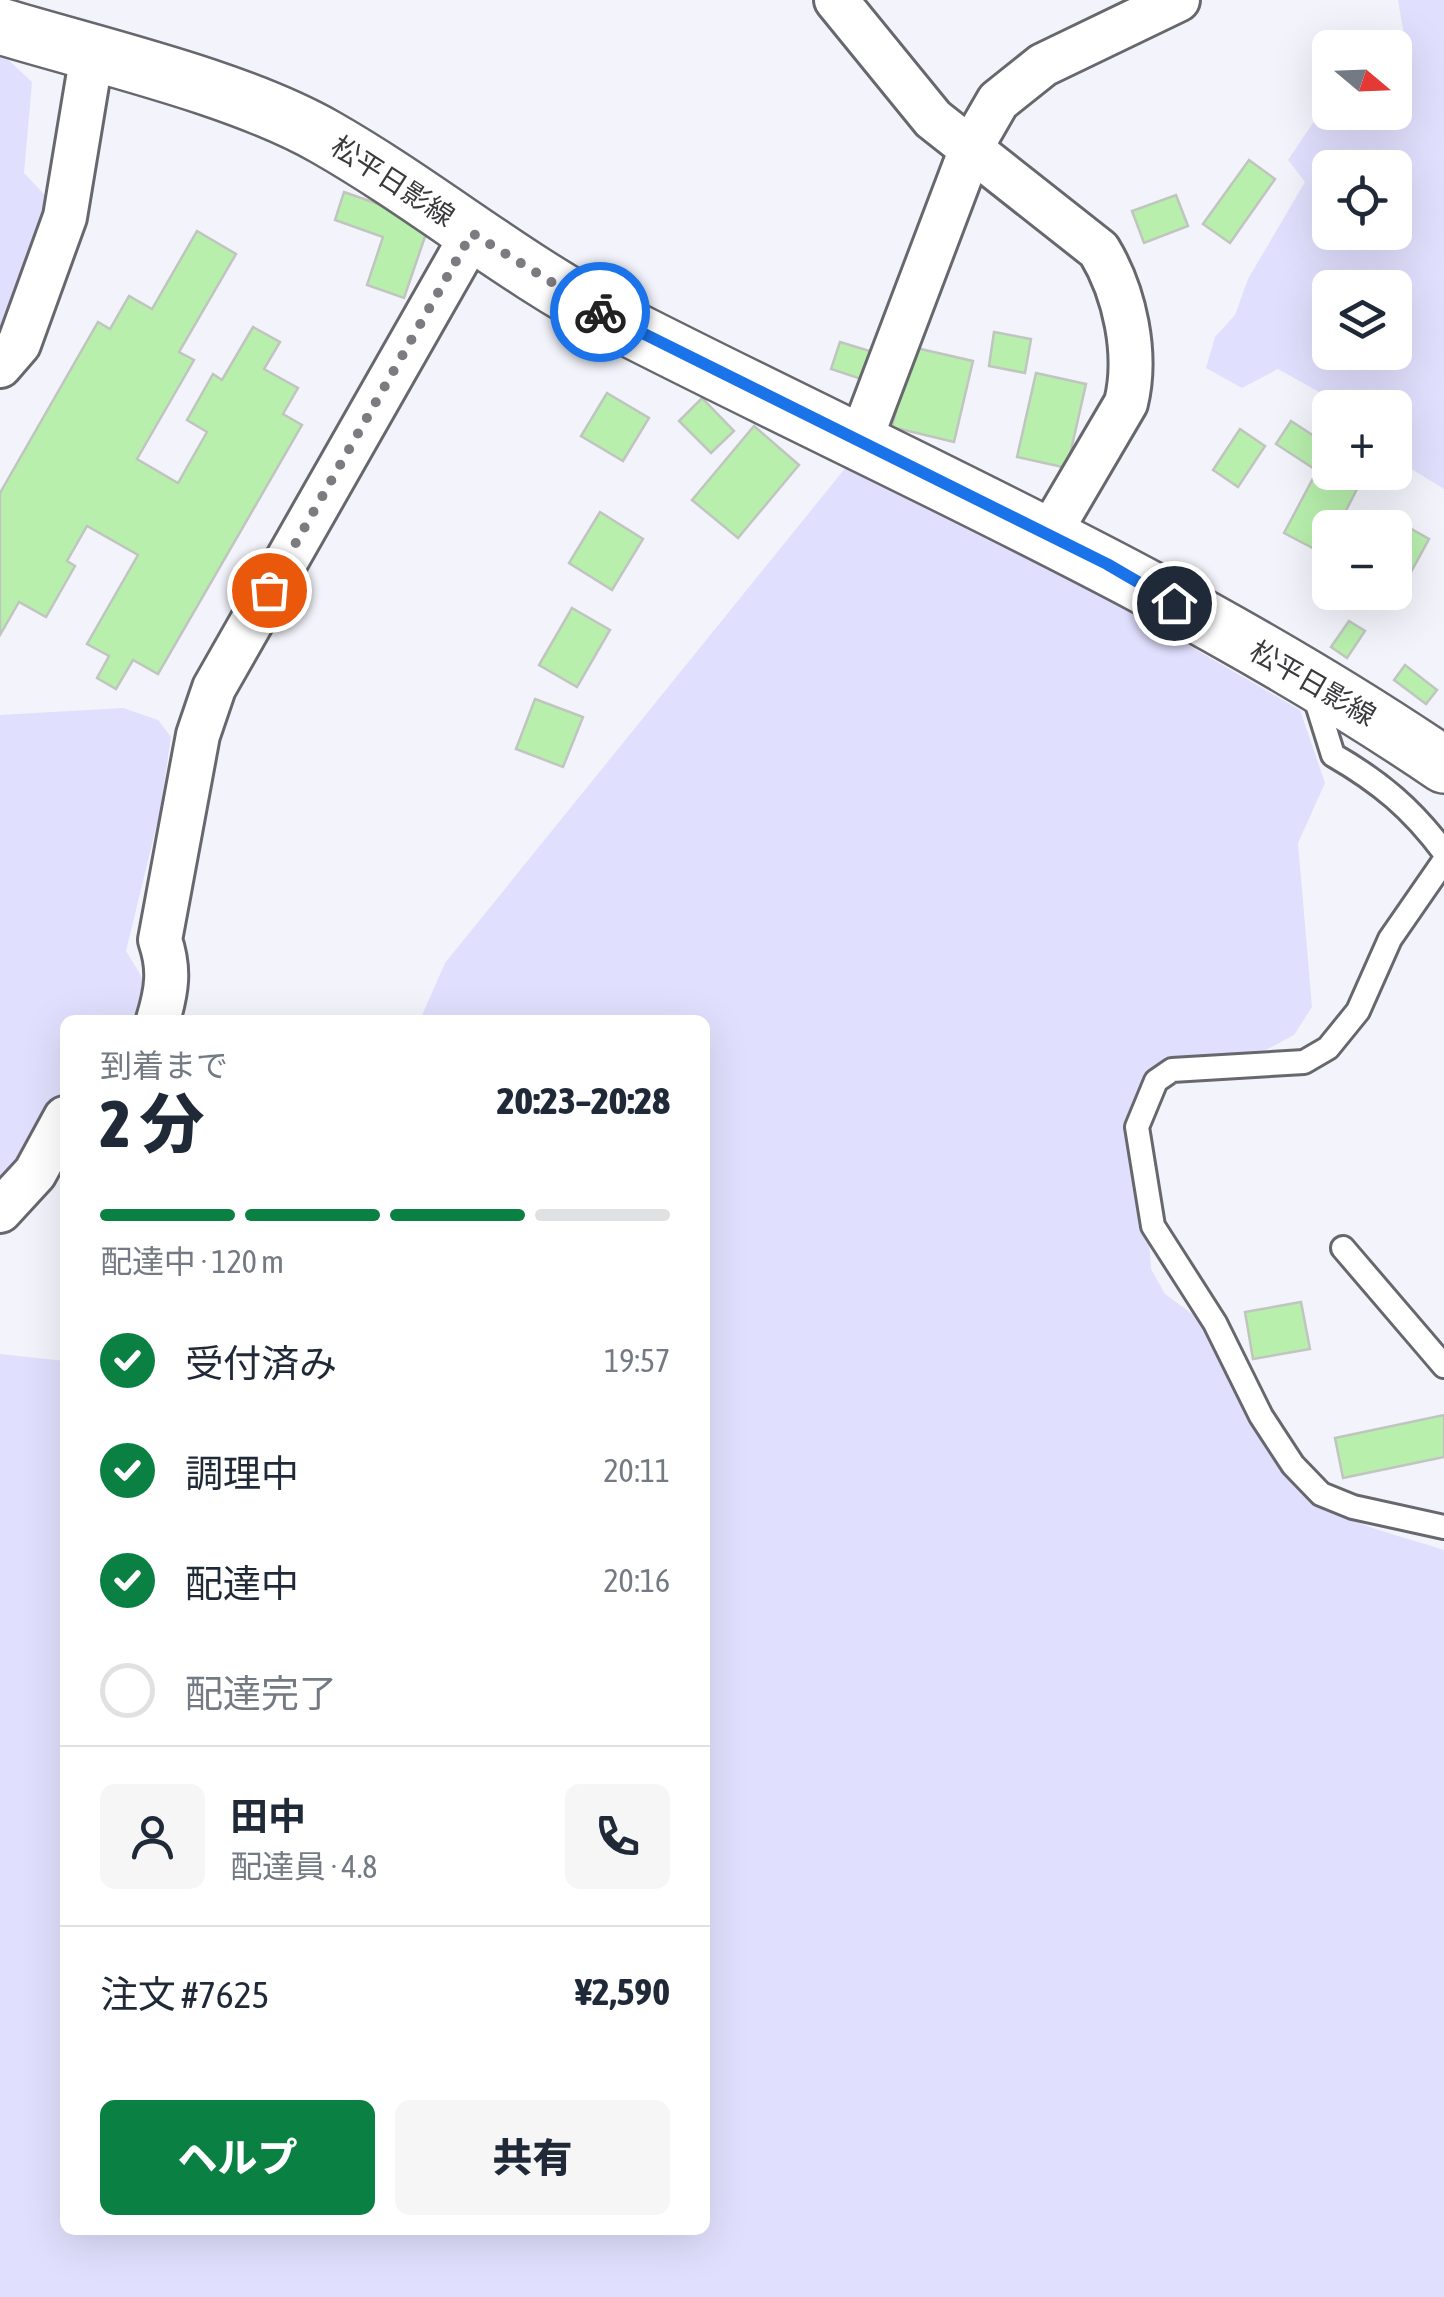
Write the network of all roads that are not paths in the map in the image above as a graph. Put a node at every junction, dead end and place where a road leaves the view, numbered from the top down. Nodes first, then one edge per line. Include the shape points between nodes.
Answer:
1 (836, 0) edge
2 (1178, 0) edge
3 (0, 26) edge
4 (92, 54) junction
5 (972, 146) junction
6 (472, 233) junction
7 (0, 366) edge
8 (859, 444) junction
9 (1048, 536) junction
10 (1310, 680) junction
11 (1444, 765) edge
12 (1444, 852) edge
13 (1444, 861) edge
14 (160, 1015) edge
15 (60, 1127) edge
16 (0, 1211) edge
17 (1342, 1248) dead end
18 (1444, 1366) edge
19 (1444, 1526) edge

1 - 5 street via 933,119
2 - 5 street via 1043,66 998,101
3 - 4 street, 松平日影線
4 - 6 street, 松平日影線 via 221,94 321,135
4 - 7 street via 65,217 18,344
5 - 8 street
5 - 9 street via 1100,250 1130,342 1126,403
6 - 8 street, 松平日影線 via 547,284
6 - 14 street via 214,688 198,734 160,940 168,963
8 - 9 street, 松平日影線
9 - 10 street, 松平日影線
10 - 11 street, 松平日影線
10 - 12 lane via 1333,755 1415,812
13 - 19 lane via 1390,939 1358,1011 1328,1048 1304,1062 1172,1070 1156,1081 1137,1127 1153,1226 1216,1323 1292,1465 1321,1494 1353,1507
15 - 16 street via 35,1173
17 - 18 lane

